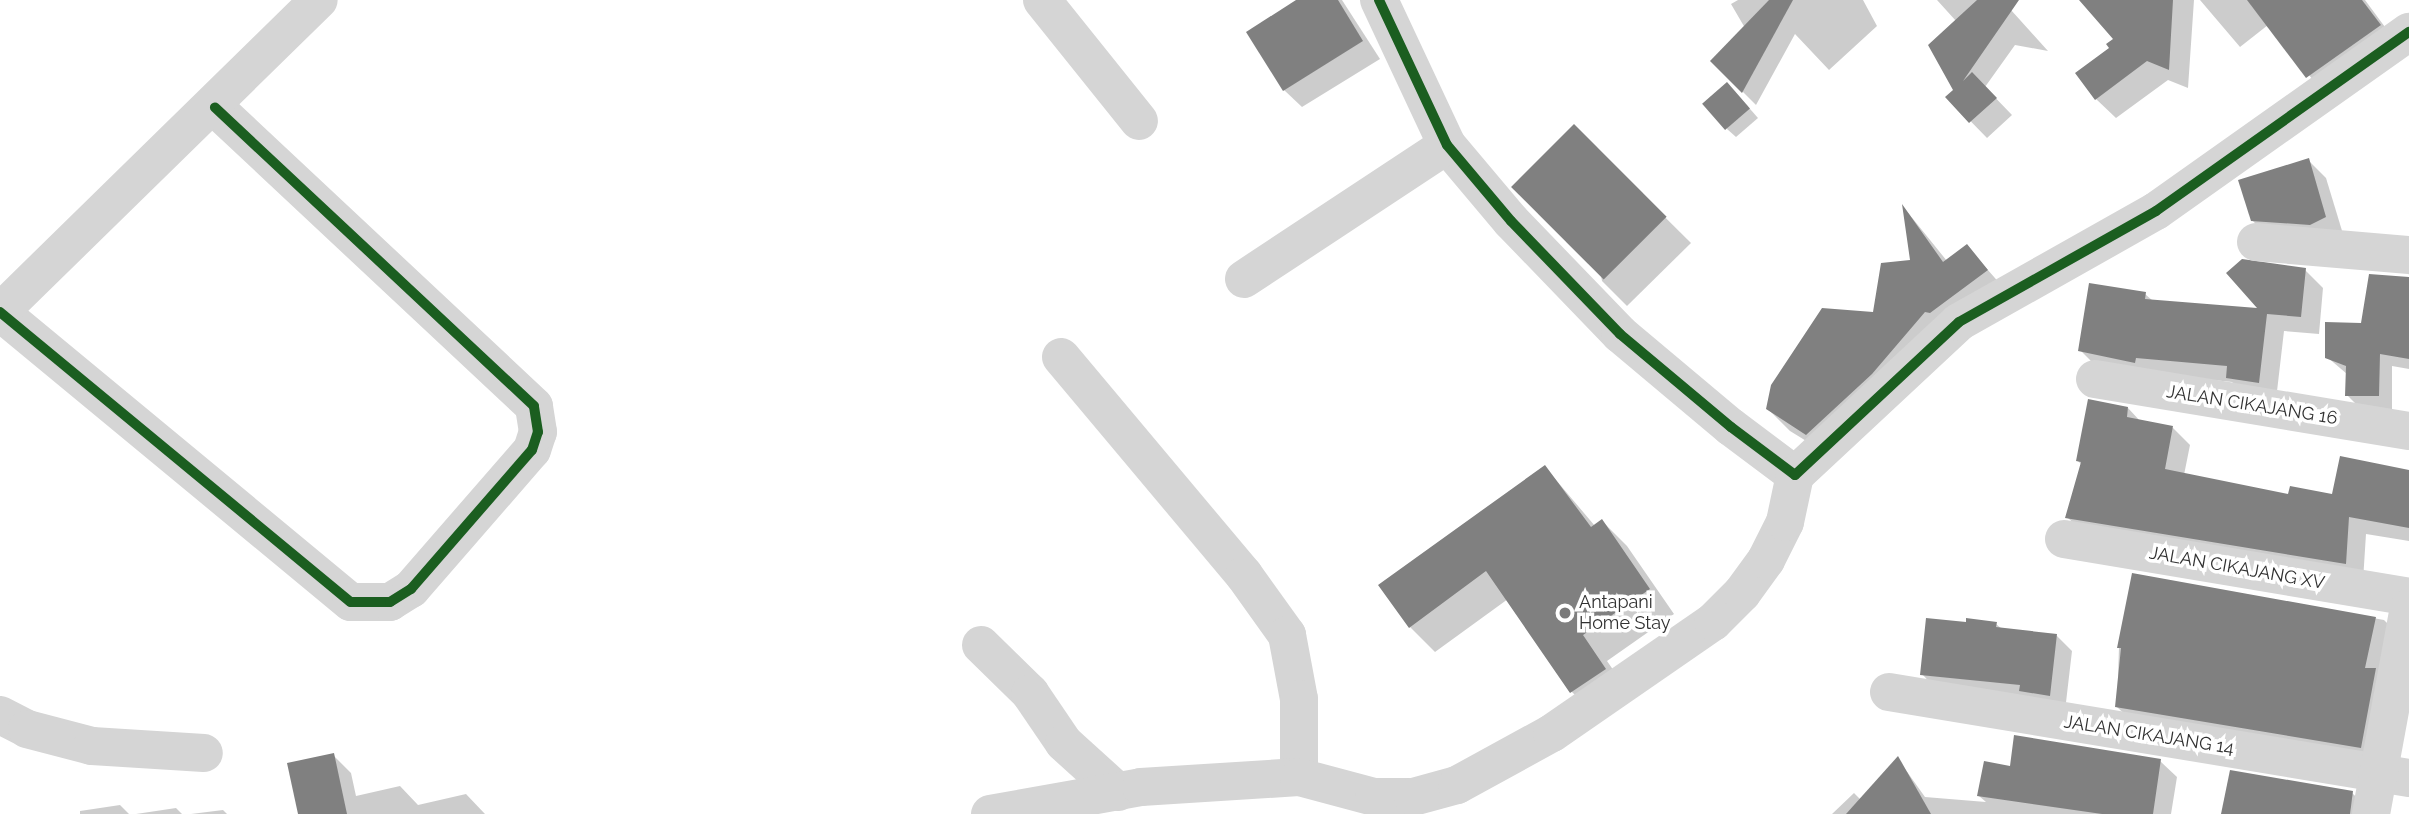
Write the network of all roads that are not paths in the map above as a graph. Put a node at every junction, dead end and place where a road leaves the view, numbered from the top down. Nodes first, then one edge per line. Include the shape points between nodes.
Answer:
1 (319, 0) edge
2 (1042, 0) edge
3 (1379, 0) edge
4 (2409, 32) edge
5 (215, 107) junction
6 (1139, 121) dead end
7 (1447, 145) junction
8 (2256, 242) dead end
9 (2409, 255) edge
10 (1244, 279) dead end
11 (0, 312) edge
12 (1061, 357) dead end
13 (2095, 379) dead end
14 (2409, 431) edge
15 (1796, 475) junction
16 (2064, 539) dead end
17 (2409, 597) edge
18 (2409, 607) edge
19 (981, 645) dead end
20 (1889, 692) dead end
21 (0, 715) edge
22 (204, 753) dead end
23 (2393, 775) edge
24 (1299, 777) junction
25 (1118, 792) junction
26 (990, 814) edge
27 (2371, 814) edge

1 - 5 street
2 - 6 street
3 - 7 street
4 - 15 street via 2156,211 1959,322
5 - 11 street
5 - 11 street via 534,406 538,432 532,450 411,589 390,602 351,602
7 - 10 street
7 - 15 street via 1511,222 1620,334
8 - 9 street
12 - 24 street via 1244,575 1287,635 1299,699
13 - 14 street, JALAN CIKAJANG 16
15 - 24 street via 1785,522 1742,593 1713,622 1552,733 1457,785 1413,797 1374,797
16 - 17 street, JALAN CIKAJANG XV
18 - 23 street
19 - 25 street via 1030,692 1064,743
20 - 23 street, JALAN CIKAJANG 14
21 - 22 street via 27,729 92,746
23 - 27 street
24 - 25 street
25 - 26 street

